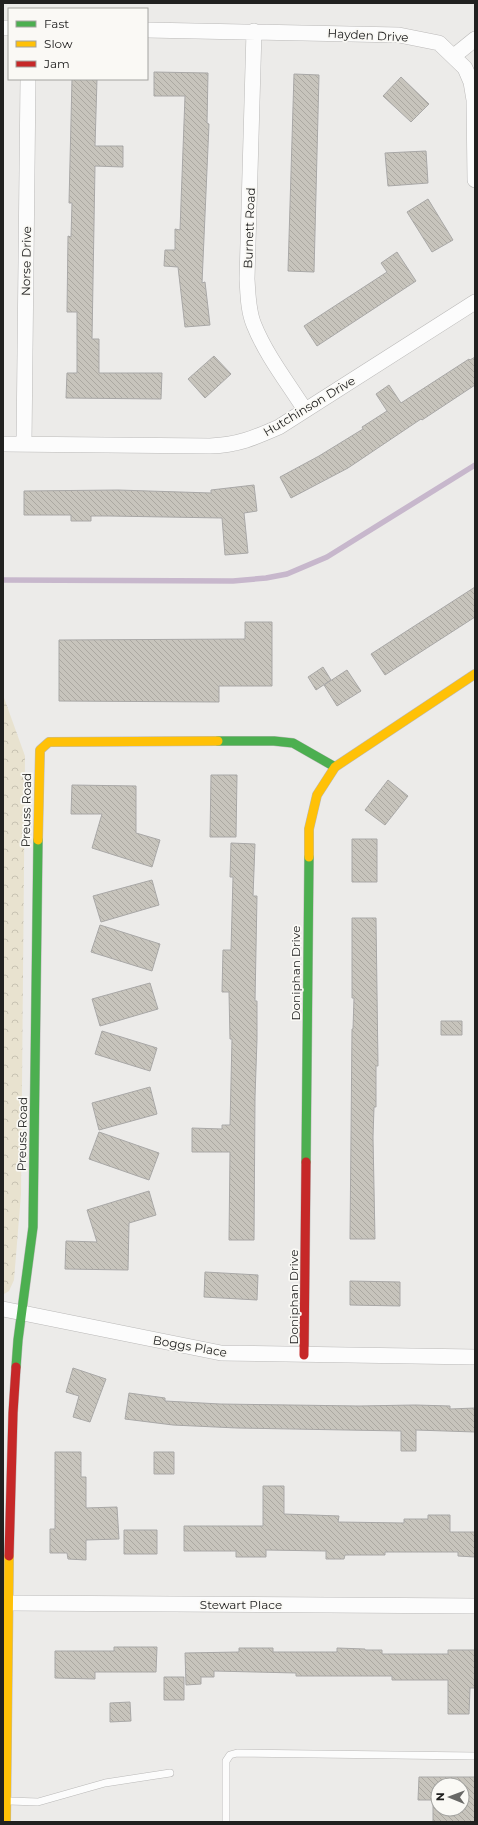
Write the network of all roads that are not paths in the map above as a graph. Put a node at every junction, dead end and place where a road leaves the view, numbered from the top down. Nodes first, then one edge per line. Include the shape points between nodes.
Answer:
1 (148, 30) edge
2 (254, 31) junction
3 (475, 39) edge
4 (454, 56) junction
5 (28, 80) edge
6 (475, 180) edge
7 (475, 302) edge
8 (305, 410) junction
9 (3, 444) edge
10 (24, 444) junction
11 (475, 674) edge
12 (335, 767) junction
13 (3, 1309) edge
14 (22, 1312) junction
15 (304, 1355) junction
16 (475, 1357) edge
17 (8, 1603) junction
18 (475, 1606) edge
19 (475, 1756) edge
20 (170, 1773) dead end
21 (6, 1801) junction
22 (6, 1822) edge
23 (226, 1822) edge

1 - 2 street, Hayden Drive
2 - 4 street, Hayden Drive via 399,35 439,43
2 - 8 street, Burnett Road via 247,279 249,302 261,340
3 - 4 street
4 - 6 street, Hayden Drive via 465,68 471,82 474,100
5 - 10 street, Norse Drive
7 - 8 street, Hutchinson Drive
8 - 10 street, Hutchinson Drive via 279,427 251,440 227,445
9 - 10 street, Hutchinson Drive
11 - 12 street, Doniphan Drive
12 - 14 street, Preuss Road via 294,743 274,741 63,741 49,742 40,750 33,1227
12 - 15 street, Doniphan Drive via 317,795 309,829
13 - 14 street, Boggs Place
14 - 15 street, Boggs Place via 221,1353
14 - 17 street, Preuss Road via 13,1413
15 - 16 street, Boggs Place
17 - 18 street, Stewart Place
17 - 21 street, Preuss Road
19 - 23 lane via 237,1753 230,1755 226,1761
20 - 21 lane via 105,1783 38,1802
21 - 22 street, Preuss Road

